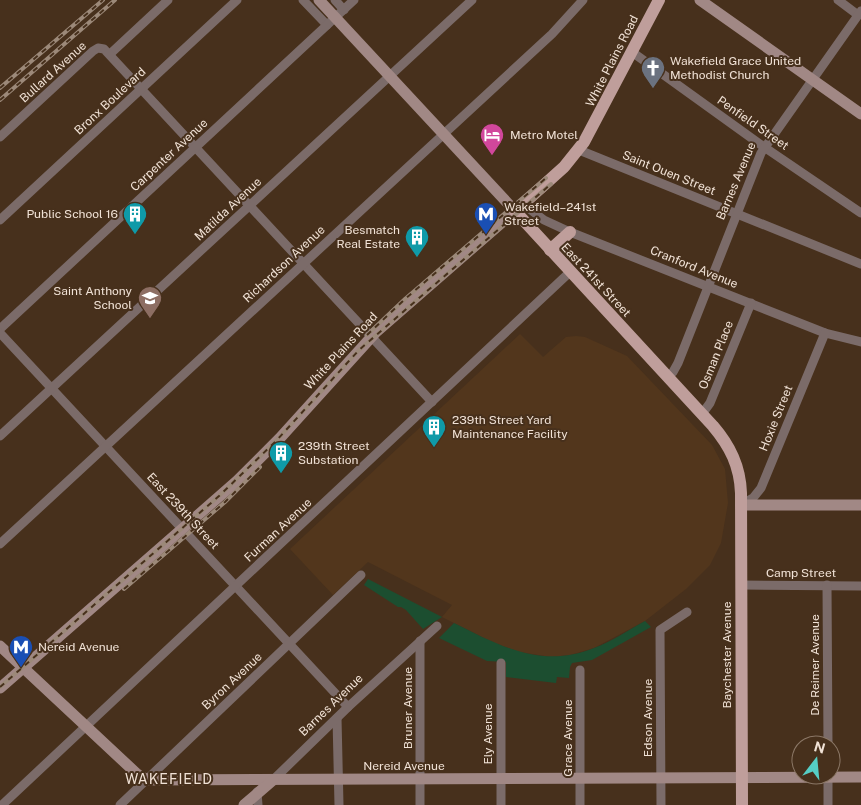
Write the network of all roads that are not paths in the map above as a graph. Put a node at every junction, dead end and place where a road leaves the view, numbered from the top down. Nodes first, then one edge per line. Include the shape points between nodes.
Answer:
1 (168, 0) edge
2 (237, 0) edge
3 (303, 0) edge
4 (319, 0) edge
5 (335, 0) edge
6 (354, 0) edge
7 (472, 0) edge
8 (583, 0) edge
9 (658, 0) edge
10 (700, 0) edge
11 (838, 0) edge
12 (860, 13) edge
13 (335, 18) junction
14 (632, 52) junction
15 (110, 54) junction
16 (389, 76) junction
17 (812, 80) junction
18 (141, 88) junction
19 (861, 114) edge
20 (442, 134) junction
21 (0, 137) edge
22 (764, 147) junction
23 (196, 148) junction
24 (579, 150) junction
25 (250, 206) junction
26 (519, 208) junction
27 (861, 213) edge
28 (737, 214) junction
29 (0, 220) edge
30 (570, 232) junction
31 (550, 250) junction
32 (304, 264) junction
33 (861, 264) edge
34 (570, 272) junction
35 (708, 286) junction
36 (751, 303) junction
37 (0, 329) edge
38 (0, 333) edge
39 (825, 333) junction
40 (371, 337) junction
41 (861, 342) edge
42 (667, 377) junction
43 (52, 388) junction
44 (432, 402) junction
45 (702, 414) junction
46 (0, 436) edge
47 (105, 447) junction
48 (741, 505) junction
49 (861, 505) edge
50 (182, 529) junction
51 (0, 544) edge
52 (361, 575) dead end
53 (741, 585) junction
54 (236, 586) junction
55 (827, 586) junction
56 (861, 586) edge
57 (687, 612) dead end
58 (438, 626) dead end
59 (420, 641) junction
60 (290, 644) junction
61 (0, 646) edge
62 (501, 663) dead end
63 (23, 668) junction
64 (580, 670) dead end
65 (0, 688) edge
66 (348, 707) junction
67 (337, 718) junction
68 (86, 727) junction
69 (828, 735) edge
70 (791, 776) edge
71 (841, 776) edge
72 (742, 777) junction
73 (861, 777) edge
74 (501, 779) junction
75 (580, 779) junction
76 (661, 779) junction
77 (147, 780) junction
78 (273, 780) junction
79 (339, 780) junction
80 (420, 780) junction
81 (828, 785) edge
82 (257, 792) junction
83 (2, 805) edge
84 (120, 805) edge
85 (244, 805) edge
86 (258, 805) edge
87 (339, 805) edge
88 (420, 805) edge
89 (501, 805) edge
90 (580, 805) edge
91 (661, 805) edge
92 (742, 805) edge
93 (828, 805) edge

1 - 15 street
2 - 18 street, Bronx Boulevard
3 - 13 street, East 241st Street
4 - 13 street, East 241st Street
5 - 13 street, East 241st Street
6 - 13 street, Carpenter Avenue
7 - 16 street, Matilda Avenue
8 - 20 street, Richardson Avenue via 552,34
9 - 14 main road, White Plains Road
10 - 17 street
11 - 12 street
12 - 17 street, Barnes Avenue
13 - 16 street, East 241st Street
13 - 23 street, Carpenter Avenue
14 - 22 street, Penfield Street
14 - 24 main road, White Plains Road
15 - 18 street
15 - 21 street, Bullard Avenue via 104,49 95,49
16 - 20 street, East 241st Street
16 - 25 street, Matilda Avenue
17 - 19 street
17 - 22 street, Barnes Avenue
18 - 23 street
18 - 29 street, Bronx Boulevard
20 - 26 street, East 241st Street
20 - 32 street, Richardson Avenue
22 - 27 street, Penfield Street
22 - 28 street, Barnes Avenue
23 - 25 street
23 - 37 street, Carpenter Avenue
24 - 26 main road, White Plains Road
24 - 28 street, Saint Ouen Street
25 - 32 street
25 - 43 street, Matilda Avenue
26 - 30 street, Cranford Avenue
26 - 31 main road, East 241st Street
26 - 40 street, White Plains Road
28 - 33 street, Saint Ouen Street
28 - 35 street, Barnes Avenue
30 - 31 main road
30 - 35 street, Cranford Avenue
31 - 34 main road, East 241st Street
32 - 40 street
32 - 47 street, Richardson Avenue
34 - 42 main road, East 241st Street
34 - 44 street, Furman Avenue
35 - 36 street, Cranford Avenue
35 - 42 street, Barnes Avenue via 678,363
36 - 39 street, Cranford Avenue
36 - 45 street, Osman Place via 710,403
38 - 43 street, East 239th Street
39 - 41 street, Cranford Avenue
39 - 48 street, Hoxie Street via 761,488
40 - 44 street
40 - 50 street, White Plains Road via 272,448
42 - 45 main road, East 241st Street
43 - 46 street, Matilda Avenue
43 - 47 street, East 239th Street
44 - 54 street, Furman Avenue
45 - 48 main road, East 241st Street via 732,453 740,478
47 - 50 street, East 239th Street
47 - 51 street, Richardson Avenue
48 - 49 street
48 - 53 main road, Baychester Avenue
50 - 54 street, East 239th Street
50 - 63 street, White Plains Road
52 - 60 street, Byron Avenue
53 - 55 street, Camp Street
53 - 72 main road, Baychester Avenue
54 - 60 street, East 239th Street
54 - 68 street, Furman Avenue
55 - 56 street, Camp Street
55 - 69 street, De Reimer Avenue
57 - 76 street, Edson Avenue via 660,630
58 - 59 street, Barnes Avenue
59 - 66 street, Barnes Avenue
59 - 80 street, Bruner Avenue
60 - 66 street, East 239th Street
60 - 77 street, Byron Avenue
61 - 63 street
62 - 74 street, Ely Avenue
63 - 65 street, White Plains Road
63 - 68 street
64 - 75 street, Grace Avenue
66 - 67 street, Barnes Avenue
67 - 78 street, Barnes Avenue
67 - 79 street
68 - 77 street
68 - 83 street, Furman Avenue
70 - 72 street, Nereid Avenue
71 - 73 street, Nereid Avenue
72 - 76 street, Nereid Avenue
72 - 92 main road, Baychester Avenue
74 - 75 street, Nereid Avenue
74 - 80 street, Nereid Avenue
74 - 89 street, Ely Avenue
75 - 76 street, Nereid Avenue
75 - 90 street, Grace Avenue
76 - 91 street, Edson Avenue
77 - 78 street, Nereid Avenue
77 - 84 street, Byron Avenue
78 - 79 street, Nereid Avenue
78 - 82 street, Barnes Avenue
79 - 80 street, Nereid Avenue
79 - 87 street
80 - 88 street, Bruner Avenue
81 - 93 street
82 - 85 street, Barnes Avenue
82 - 86 street

